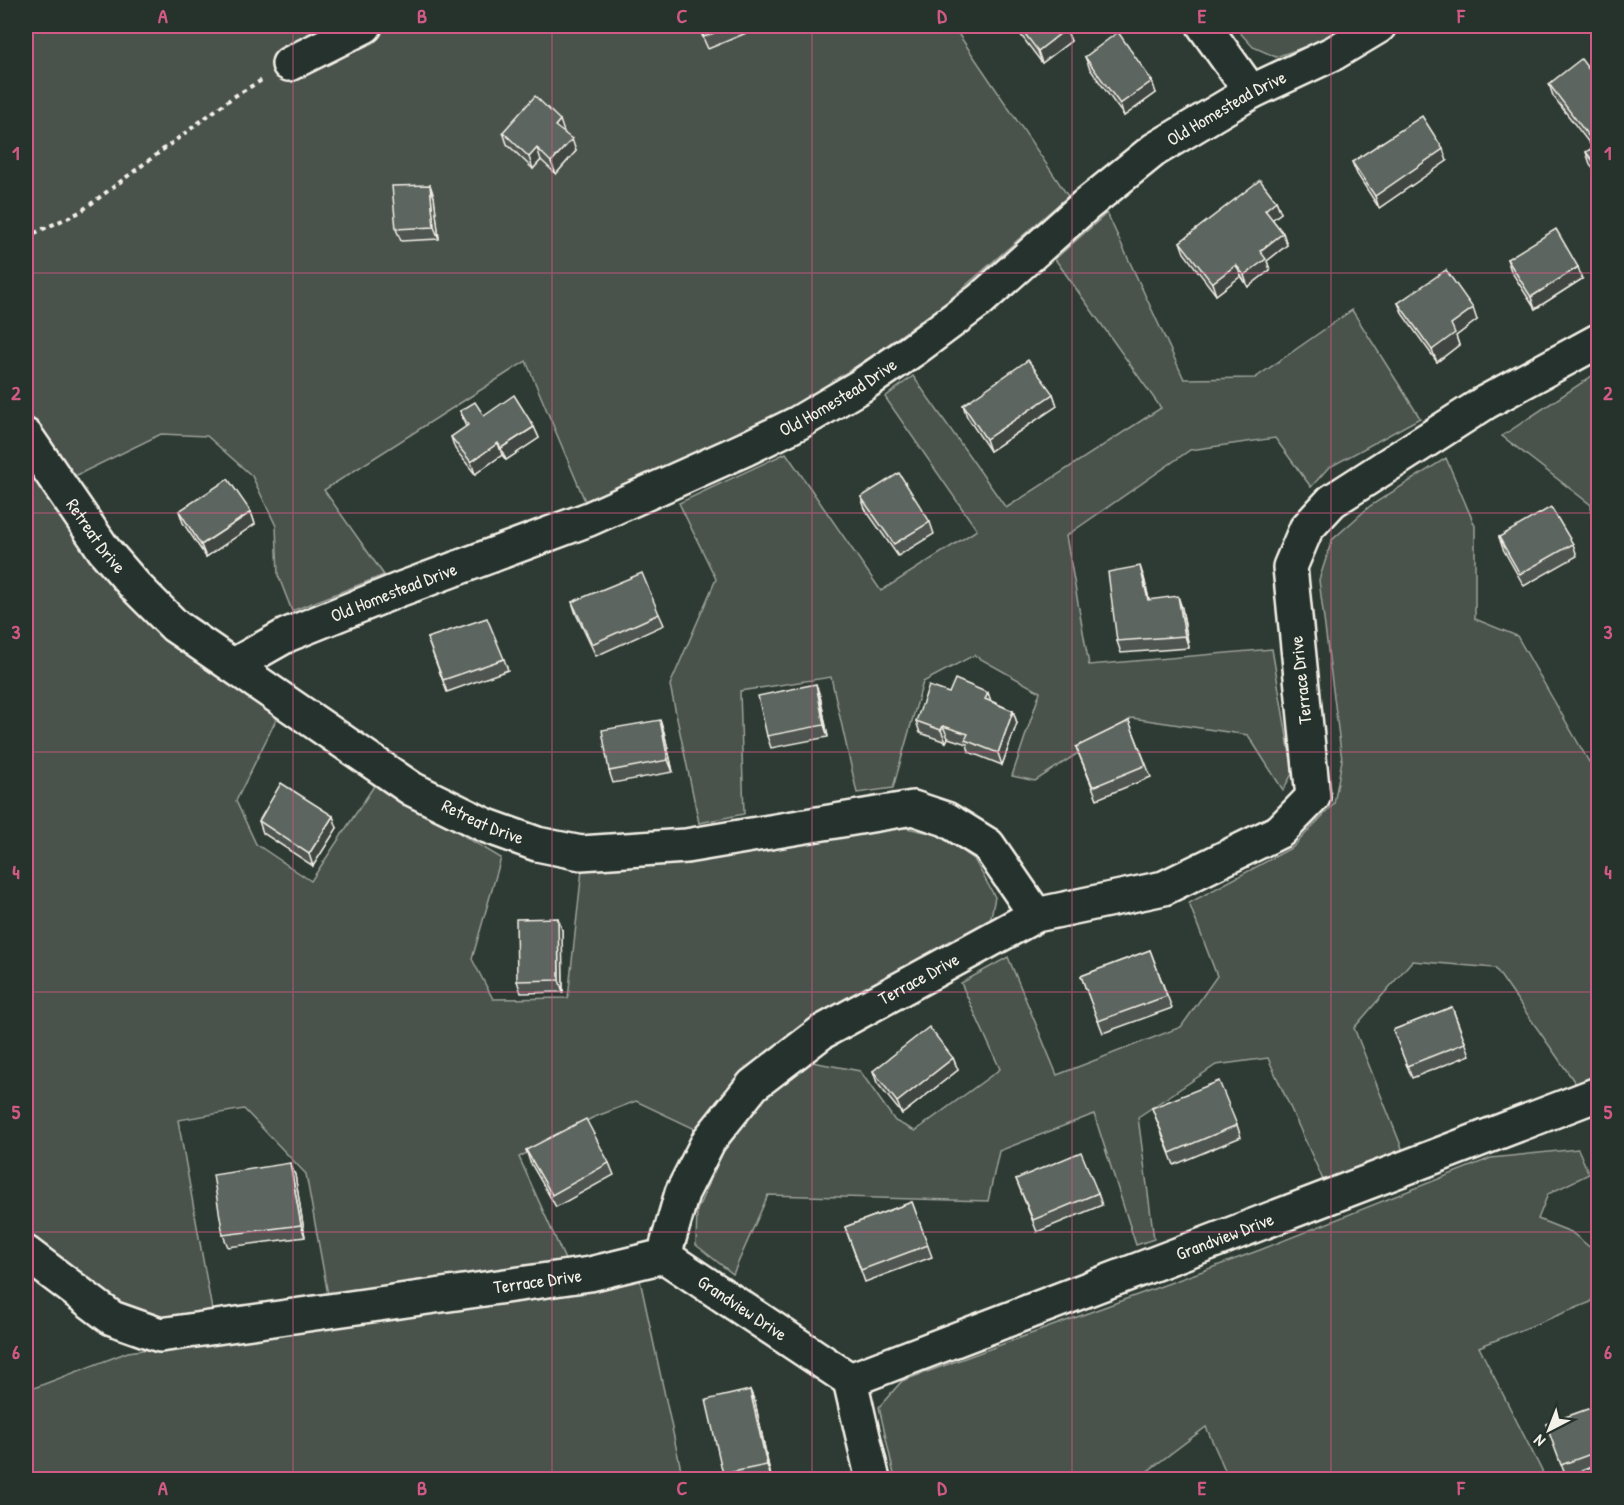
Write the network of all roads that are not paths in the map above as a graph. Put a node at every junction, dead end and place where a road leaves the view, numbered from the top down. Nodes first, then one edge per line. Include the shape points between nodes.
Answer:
1 (365, 26) edge
2 (1204, 26) edge
3 (1379, 26) edge
4 (289, 64) road end
5 (1251, 92) junction
6 (1599, 341) edge
7 (26, 436) edge
8 (234, 665) junction
9 (1036, 915) junction
10 (1599, 1094) edge
11 (26, 1253) edge
12 (664, 1256) junction
13 (850, 1380) junction
14 (873, 1479) edge

1 - 4 street
2 - 5 street
3 - 5 street, Old Homestead Drive via 1334,53
5 - 8 street, Old Homestead Drive via 1154,150 980,300 868,381 798,423 589,519 287,635
6 - 9 street, Terrace Drive via 1486,402 1342,494 1306,529 1290,567 1313,797 1280,831 1164,888
7 - 8 street, Retreat Drive via 104,550 136,587 175,626
8 - 9 street, Retreat Drive via 412,789 487,826 537,844 581,853 686,846 913,808 946,819 988,845
9 - 12 street, Terrace Drive via 822,1032 753,1086 709,1140 682,1193
10 - 13 street, Grandview Drive
11 - 12 street, Terrace Drive via 112,1318 160,1335 590,1274
12 - 13 street, Grandview Drive
13 - 14 street

